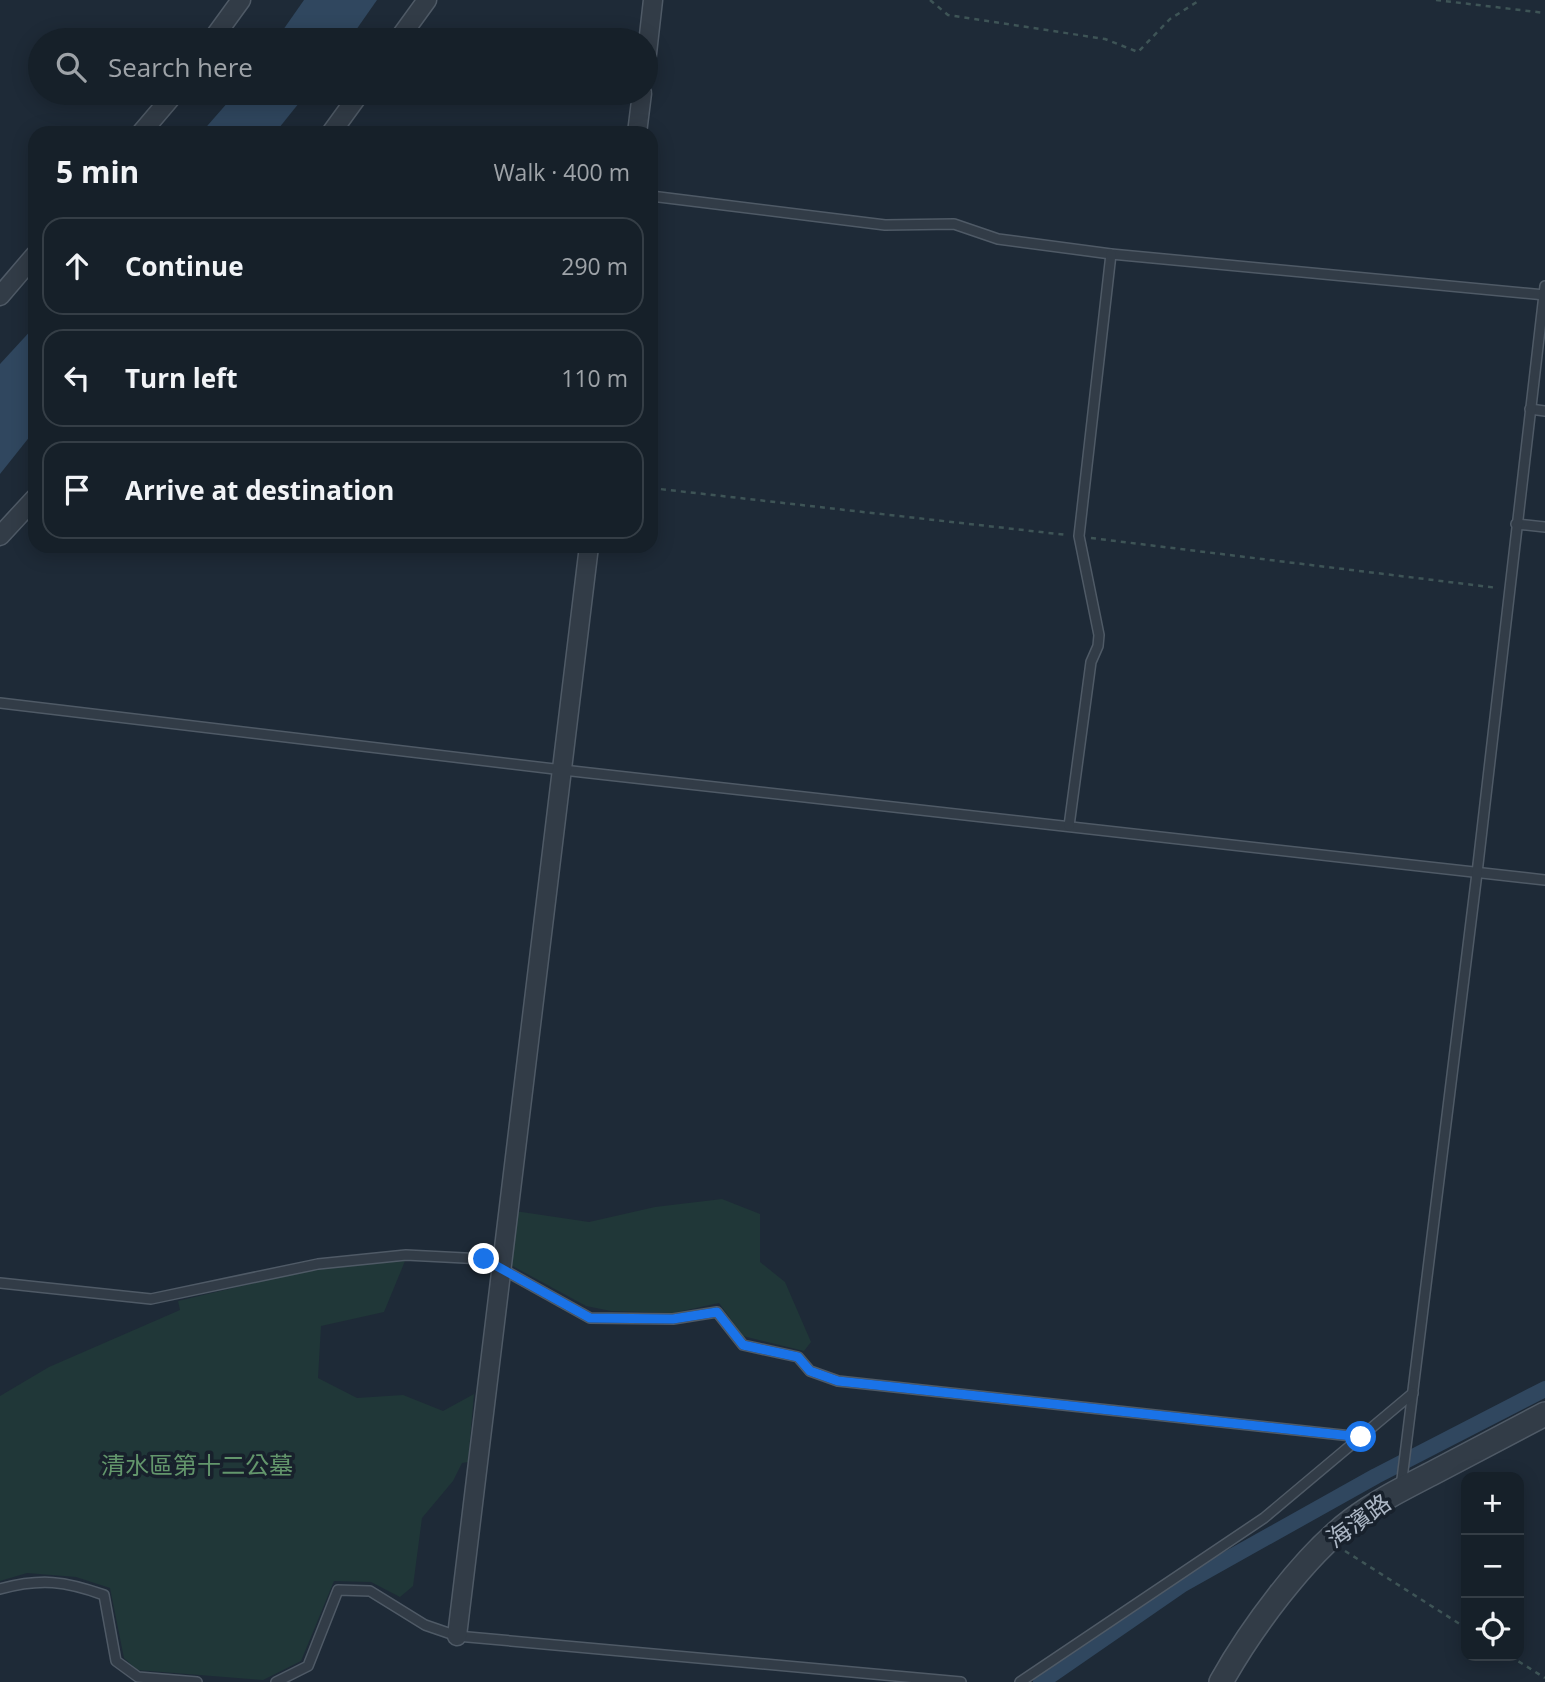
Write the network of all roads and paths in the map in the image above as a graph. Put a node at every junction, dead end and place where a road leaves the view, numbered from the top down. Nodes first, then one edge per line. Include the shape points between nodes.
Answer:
1 (240, 0) edge
2 (427, 0) edge
3 (653, 0) edge
4 (930, 0) edge
5 (1200, 0) edge
6 (1436, 0) edge
7 (1545, 13) edge
8 (220, 28) edge
9 (407, 28) edge
10 (650, 28) edge
11 (165, 105) edge
12 (351, 105) edge
13 (641, 105) edge
14 (147, 126) edge
15 (336, 126) edge
16 (639, 126) edge
17 (658, 197) edge
18 (1111, 254) junction
19 (28, 263) edge
20 (1545, 292) edge
21 (0, 296) edge
22 (1530, 410) junction
23 (1545, 411) edge
24 (28, 506) edge
25 (1516, 524) junction
26 (1545, 527) edge
27 (0, 536) edge
28 (588, 553) edge
29 (0, 704) edge
30 (563, 770) junction
31 (1069, 825) junction
32 (1477, 873) junction
33 (1545, 880) edge
34 (501, 1269) junction
35 (0, 1283) edge
36 (1413, 1398) junction
37 (1545, 1414) edge
38 (1361, 1437) junction
39 (1401, 1482) junction
40 (1328, 1540) junction
41 (0, 1588) edge
42 (1461, 1625) edge
43 (457, 1636) junction
44 (1518, 1661) edge
45 (1545, 1678) edge
46 (197, 1682) edge
47 (276, 1682) edge
48 (961, 1682) edge
49 (1020, 1682) edge
50 (1221, 1682) edge

1 - 8 street
2 - 9 street
3 - 10 street
4 - 5 path via 948,15 1105,39 1138,52 1170,19
6 - 7 path
11 - 14 street
12 - 15 street
13 - 16 street
17 - 18 lane via 885,225 954,224 998,239
18 - 20 lane
18 - 31 lane via 1079,536 1099,635 1091,662
19 - 21 street
20 - 22 lane
22 - 23 lane
22 - 25 lane
24 - 27 street
25 - 26 lane
25 - 32 lane
28 - 30 street
29 - 30 lane
30 - 31 lane
30 - 34 street
31 - 32 lane
32 - 33 lane
32 - 36 lane
34 - 35 lane via 484,1259 407,1255 318,1264 151,1299
34 - 38 lane via 590,1318 673,1319 717,1312 743,1345 798,1357 810,1371 838,1381
34 - 43 street
36 - 38 lane
36 - 39 lane
37 - 39 street, 海濱路
38 - 49 lane via 1264,1518
39 - 40 street, 海濱路
40 - 42 path
40 - 50 street, 海濱路 via 1242,1643
41 - 46 lane via 30,1581 75,1584 104,1595 116,1661 138,1677
43 - 47 lane via 425,1625 370,1591 338,1590 308,1666
43 - 48 lane
44 - 45 path

